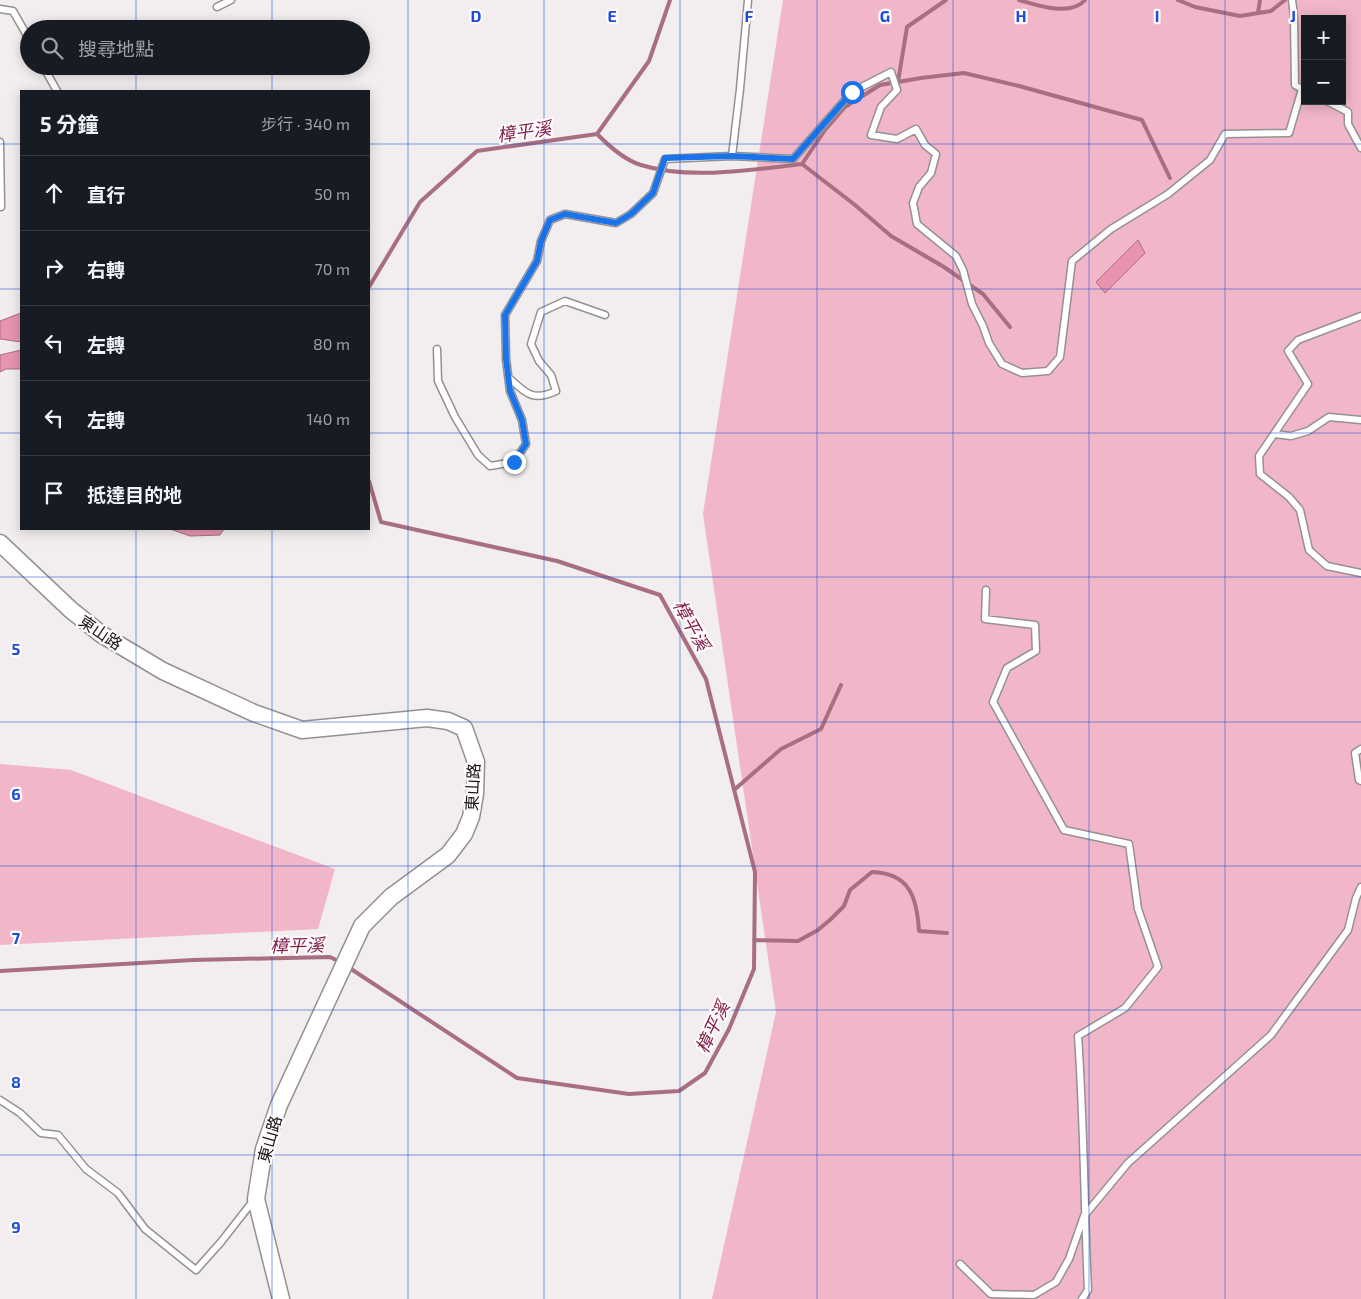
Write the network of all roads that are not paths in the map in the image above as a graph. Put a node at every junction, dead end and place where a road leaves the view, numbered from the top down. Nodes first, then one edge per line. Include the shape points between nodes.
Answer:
1 (231, 0) edge
2 (748, 0) edge
3 (1292, 2) edge
4 (216, 7) dead end
5 (0, 8) edge
6 (20, 24) edge
7 (48, 75) edge
8 (1301, 89) edge
9 (56, 90) edge
10 (1301, 96) edge
11 (1335, 105) edge
12 (0, 142) edge
13 (1361, 148) edge
14 (732, 156) junction
15 (1, 207) edge
16 (605, 315) dead end
17 (1361, 316) edge
18 (436, 350) dead end
19 (509, 378) junction
20 (1361, 420) edge
21 (1274, 434) junction
22 (0, 543) edge
23 (1361, 573) edge
24 (986, 590) dead end
25 (1361, 749) edge
26 (1361, 781) edge
27 (1361, 887) edge
28 (0, 1100) edge
29 (256, 1198) junction
30 (1084, 1216) junction
31 (960, 1264) dead end
32 (280, 1299) edge
33 (1082, 1299) edge

1 - 4 lane
2 - 14 lane
3 - 8 lane via 1295,85
5 - 6 lane via 13,11
7 - 9 lane
10 - 14 lane via 1289,133 1226,134 1210,160 1168,194 1111,229 1072,261 1060,357 1048,371 1022,374 1002,364 989,343 956,256 917,224 913,204 919,187 931,173 936,154 925,145 916,130 897,139 871,135 881,107 897,90 891,72 852,92 793,159
11 - 13 lane via 1348,112 1348,124
12 - 15 lane
14 - 19 lane via 665,158 653,193 616,223 565,214 550,220 537,261 505,315
16 - 19 lane via 565,301 541,312 531,344 551,375 556,391 544,396 528,394
17 - 21 lane via 1298,340 1288,351 1308,384
18 - 19 lane via 438,381 478,455 490,466 514,462 526,444
20 - 21 lane via 1329,417 1308,431 1291,436
21 - 23 lane via 1259,456 1260,474 1300,510 1309,550 1327,566
22 - 29 street, 東山路 via 101,634 163,671 254,713 302,730 428,718 464,728 476,762 474,802 464,834 448,855 390,897 362,926 279,1105 264,1149
24 - 30 lane via 985,619 1035,626 1036,651 1007,668 993,702 1064,830 1129,844 1138,908 1158,967 1125,1008 1078,1036
25 - 26 lane via 1355,753
27 - 30 lane via 1348,930 1272,1035 1128,1163
28 - 29 lane via 41,1133 58,1135 86,1169 118,1193 145,1229 196,1270
29 - 32 street, 東山路
30 - 31 lane via 1069,1258 1056,1282 1034,1295 992,1294
30 - 33 lane via 1088,1290

